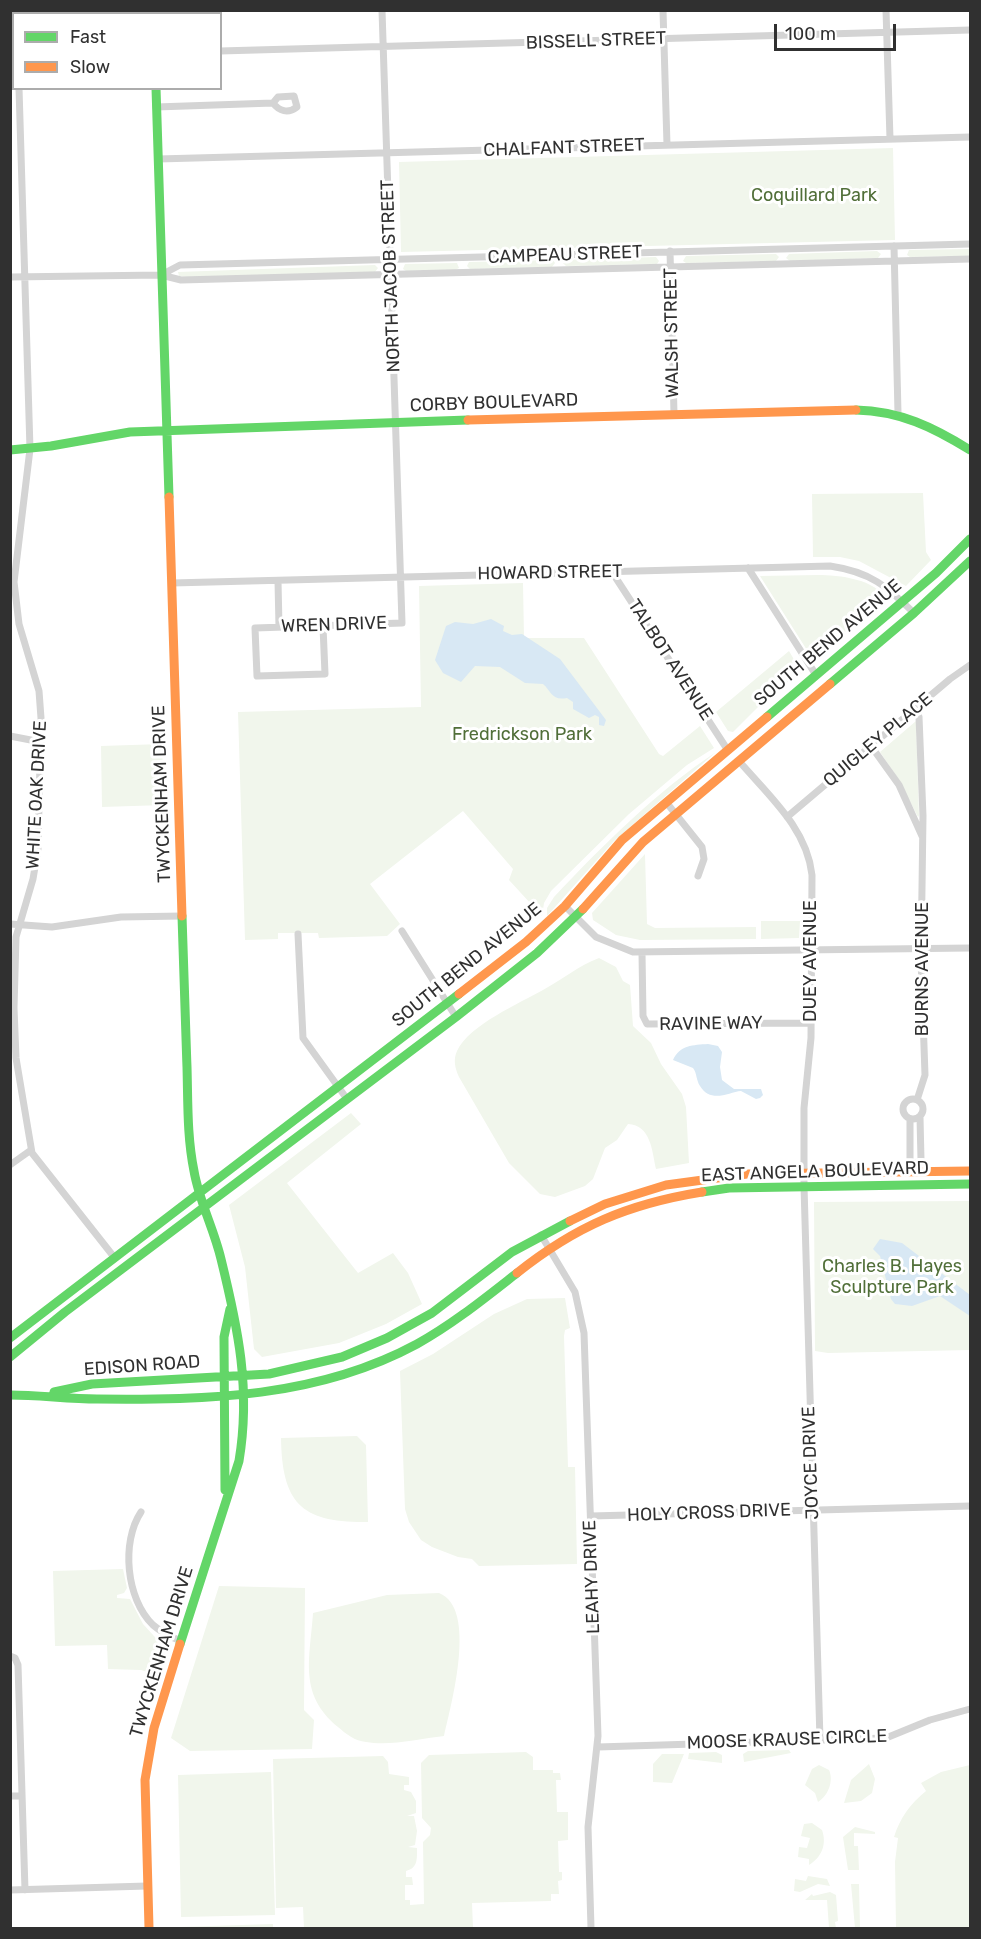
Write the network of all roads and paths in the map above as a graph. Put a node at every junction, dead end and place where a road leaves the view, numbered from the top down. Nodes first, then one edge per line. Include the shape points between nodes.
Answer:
1 (382, 10) edge
2 (663, 10) edge
3 (886, 10) edge
4 (970, 30) edge
5 (887, 33) junction
6 (664, 39) junction
7 (383, 47) junction
8 (222, 51) edge
9 (19, 90) edge
10 (156, 90) edge
11 (273, 103) dead end
12 (156, 107) junction
13 (970, 137) edge
14 (890, 140) junction
15 (667, 145) junction
16 (387, 154) junction
17 (158, 159) junction
18 (970, 244) edge
19 (894, 246) junction
20 (670, 251) junction
21 (970, 259) edge
22 (390, 261) junction
23 (894, 261) junction
24 (670, 267) junction
25 (391, 274) junction
26 (161, 275) junction
27 (10, 277) edge
28 (25, 277) junction
29 (898, 412) junction
30 (674, 414) junction
31 (394, 423) junction
32 (168, 430) junction
33 (30, 448) junction
34 (10, 450) edge
35 (970, 450) edge
36 (970, 539) edge
37 (970, 561) edge
38 (748, 568) junction
39 (612, 572) junction
40 (401, 577) junction
41 (278, 581) junction
42 (172, 583) junction
43 (902, 602) junction
44 (13, 605) edge
45 (914, 613) junction
46 (323, 626) junction
47 (279, 627) junction
48 (970, 664) edge
49 (816, 675) junction
50 (915, 708) junction
51 (10, 736) edge
52 (41, 742) junction
53 (871, 746) junction
54 (728, 749) junction
55 (739, 761) junction
56 (666, 802) junction
57 (676, 814) junction
58 (787, 817) junction
59 (922, 837) junction
60 (698, 876) dead end
61 (565, 906) junction
62 (182, 916) junction
63 (576, 917) junction
64 (10, 924) edge
65 (19, 926) junction
66 (402, 931) dead end
67 (297, 934) dead end
68 (970, 948) edge
69 (921, 949) junction
70 (810, 951) junction
71 (642, 953) junction
72 (447, 1004) junction
73 (456, 1017) junction
74 (811, 1023) junction
75 (337, 1088) junction
76 (347, 1099) junction
77 (917, 1100) junction
78 (920, 1117) junction
79 (910, 1119) junction
80 (32, 1150) junction
81 (10, 1166) edge
82 (916, 1168) junction
83 (970, 1171) edge
84 (804, 1173) junction
85 (970, 1184) edge
86 (804, 1186) junction
87 (199, 1192) junction
88 (204, 1207) junction
89 (541, 1235) junction
90 (550, 1248) junction
91 (114, 1257) junction
92 (230, 1306) junction
93 (10, 1338) edge
94 (10, 1357) edge
95 (244, 1375) junction
96 (225, 1377) junction
97 (10, 1389) edge
98 (43, 1394) junction
99 (244, 1394) junction
100 (10, 1395) edge
101 (21, 1395) junction
102 (225, 1395) junction
103 (225, 1495) junction
104 (970, 1506) edge
105 (812, 1510) junction
106 (141, 1512) dead end
107 (591, 1516) junction
108 (181, 1641) junction
109 (10, 1656) edge
110 (970, 1709) edge
111 (819, 1740) junction
112 (598, 1747) junction
113 (10, 1796) edge
114 (22, 1796) junction
115 (147, 1886) junction
116 (10, 1890) edge
117 (25, 1890) junction
118 (149, 1929) edge
119 (591, 1929) edge

1 - 7 street, NORTH JACOB STREET
2 - 6 street
3 - 5 street
4 - 5 street, BISSELL STREET
5 - 6 street, BISSELL STREET
5 - 14 street
6 - 7 street, BISSELL STREET
6 - 15 street
7 - 8 street, BISSELL STREET
7 - 16 street, NORTH JACOB STREET
9 - 28 street, WHITE OAK DRIVE
10 - 12 main road, TWYCKENHAM DRIVE
11 - 12 street
12 - 17 main road, TWYCKENHAM DRIVE
13 - 14 street, CHALFANT STREET
14 - 15 street, CHALFANT STREET
15 - 16 street, CHALFANT STREET
16 - 17 street, CHALFANT STREET
16 - 22 street, NORTH JACOB STREET
17 - 26 main road, TWYCKENHAM DRIVE
18 - 19 street, CAMPEAU STREET
19 - 20 street, CAMPEAU STREET
19 - 23 street
20 - 22 street, CAMPEAU STREET
20 - 24 street, WALSH STREET
21 - 23 street, CAMPEAU STREET
22 - 25 street, NORTH JACOB STREET
22 - 26 street, CAMPEAU STREET via 180,265
23 - 24 street, CAMPEAU STREET
23 - 29 street
24 - 25 street, CAMPEAU STREET
24 - 30 street, WALSH STREET
25 - 26 street, CAMPEAU STREET via 181,280
25 - 31 street, NORTH JACOB STREET
26 - 28 street, CAMPEAU STREET
26 - 32 main road, TWYCKENHAM DRIVE
27 - 28 street, CAMPEAU STREET
28 - 33 street, WHITE OAK DRIVE
29 - 30 main road, CORBY BOULEVARD via 838,409
29 - 35 main road, CORBY BOULEVARD via 935,427
30 - 31 main road, CORBY BOULEVARD
31 - 32 main road, CORBY BOULEVARD
31 - 40 street, NORTH JACOB STREET
32 - 33 main road, CORBY BOULEVARD
32 - 42 main road, TWYCKENHAM DRIVE
33 - 34 main road, CORBY BOULEVARD
33 - 44 street, WHITE OAK DRIVE
36 - 43 main road, SOUTH BEND AVENUE
37 - 45 main road, SOUTH BEND AVENUE
38 - 39 street, HOWARD STREET
38 - 43 street, HOWARD STREET via 851,569 888,587
38 - 49 street
39 - 40 street, HOWARD STREET
39 - 54 street, TALBOT AVENUE
40 - 41 street, HOWARD STREET
40 - 46 street, WREN DRIVE via 402,623
41 - 42 street, HOWARD STREET
41 - 47 street
42 - 62 main road, TWYCKENHAM DRIVE
43 - 45 street, HOWARD STREET
43 - 49 main road, SOUTH BEND AVENUE
44 - 52 street, WHITE OAK DRIVE via 39,690
45 - 55 main road, SOUTH BEND AVENUE
46 - 47 street, WREN DRIVE
46 - 47 street, WREN DRIVE via 325,674 257,676 255,628
48 - 50 street, QUIGLEY PLACE
49 - 54 main road, SOUTH BEND AVENUE
50 - 53 street, QUIGLEY PLACE
50 - 59 street, BURNS AVENUE via 919,717
51 - 52 street
52 - 65 street, WHITE OAK DRIVE via 38,849
53 - 58 street, QUIGLEY PLACE
53 - 59 street, BURNS AVENUE via 899,785
54 - 56 main road, SOUTH BEND AVENUE
55 - 57 main road, SOUTH BEND AVENUE
55 - 58 street, DUEY AVENUE
56 - 57 street
56 - 61 main road, SOUTH BEND AVENUE via 622,840
57 - 60 street via 702,847 704,860
57 - 63 main road, SOUTH BEND AVENUE via 629,856
58 - 70 street, DUEY AVENUE via 810,857
59 - 69 street, BURNS AVENUE
61 - 63 street
61 - 72 main road, SOUTH BEND AVENUE
62 - 65 street via 122,917 52,927
62 - 87 main road, TWYCKENHAM DRIVE via 189,1132
63 - 71 street via 605,943
63 - 73 main road, SOUTH BEND AVENUE
64 - 65 street
65 - 80 street, WHITE OAK DRIVE via 15,1033 19,1082
66 - 72 street
67 - 75 street via 301,1030 307,1047
68 - 69 street
69 - 70 street
69 - 77 street, BURNS AVENUE via 925,1074
70 - 71 street
70 - 74 street, DUEY AVENUE
71 - 74 street, RAVINE WAY via 643,1016 647,1024
72 - 73 street
72 - 75 main road, SOUTH BEND AVENUE
73 - 76 main road, SOUTH BEND AVENUE
74 - 84 street, DUEY AVENUE via 804,1108
75 - 76 street
75 - 87 main road, SOUTH BEND AVENUE
76 - 88 main road, SOUTH BEND AVENUE
77 - 78 street via 923,1106
77 - 79 street via 909,1100 903,1107
78 - 79 street
78 - 82 street via 921,1160
79 - 82 street via 910,1161
80 - 81 street
80 - 91 street, WHITE OAK DRIVE
82 - 83 main road, EAST ANGELA BOULEVARD
82 - 84 main road, EAST ANGELA BOULEVARD
84 - 86 street, DUEY AVENUE
84 - 89 main road, EAST ANGELA BOULEVARD via 727,1175 666,1185 605,1204
85 - 86 main road, EAST ANGELA BOULEVARD
86 - 90 main road, EAST ANGELA BOULEVARD via 729,1188 662,1199 600,1220
86 - 105 street, JOYCE DRIVE
87 - 88 main road, TWYCKENHAM DRIVE
87 - 91 main road, SOUTH BEND AVENUE
88 - 92 main road, TWYCKENHAM DRIVE via 221,1258
88 - 94 main road, SOUTH BEND AVENUE
89 - 90 street, LEAHY DRIVE
89 - 95 main road, EAST ANGELA BOULEVARD via 512,1252 432,1314 387,1338 322,1363
90 - 99 main road, EAST ANGELA BOULEVARD via 453,1322 406,1350 335,1378 274,1392
90 - 107 street, LEAHY DRIVE via 575,1292 583,1322
91 - 93 main road, SOUTH BEND AVENUE
92 - 95 main road, TWYCKENHAM DRIVE via 240,1337
92 - 96 main road, TWYCKENHAM DRIVE via 224,1337
95 - 96 main road, EDISON ROAD
95 - 99 main road, TWYCKENHAM DRIVE
96 - 98 main road, EDISON ROAD via 92,1384
96 - 102 main road, TWYCKENHAM DRIVE
97 - 101 main road
98 - 101 main road, EDISON ROAD
98 - 102 main road, EDISON ROAD via 94,1399
99 - 102 main road, EDISON ROAD
99 - 103 main road, TWYCKENHAM DRIVE via 239,1461
100 - 101 main road, EDISON ROAD
102 - 103 main road, TWYCKENHAM DRIVE
103 - 108 main road, TWYCKENHAM DRIVE
104 - 105 street, HOLY CROSS DRIVE
105 - 107 street, HOLY CROSS DRIVE
105 - 111 street, JOYCE DRIVE
106 - 108 street via 132,1525 129,1541 135,1595 152,1624
107 - 112 street, LEAHY DRIVE
108 - 115 main road, TWYCKENHAM DRIVE via 153,1728 145,1780
109 - 114 street via 18,1665
110 - 111 street, MOOSE KRAUSE CIRCLE via 886,1738
111 - 112 street, MOOSE KRAUSE CIRCLE
112 - 119 street, LEAHY DRIVE via 588,1827
113 - 114 street
114 - 117 street
115 - 117 street
115 - 118 main road, TWYCKENHAM DRIVE
116 - 117 street

